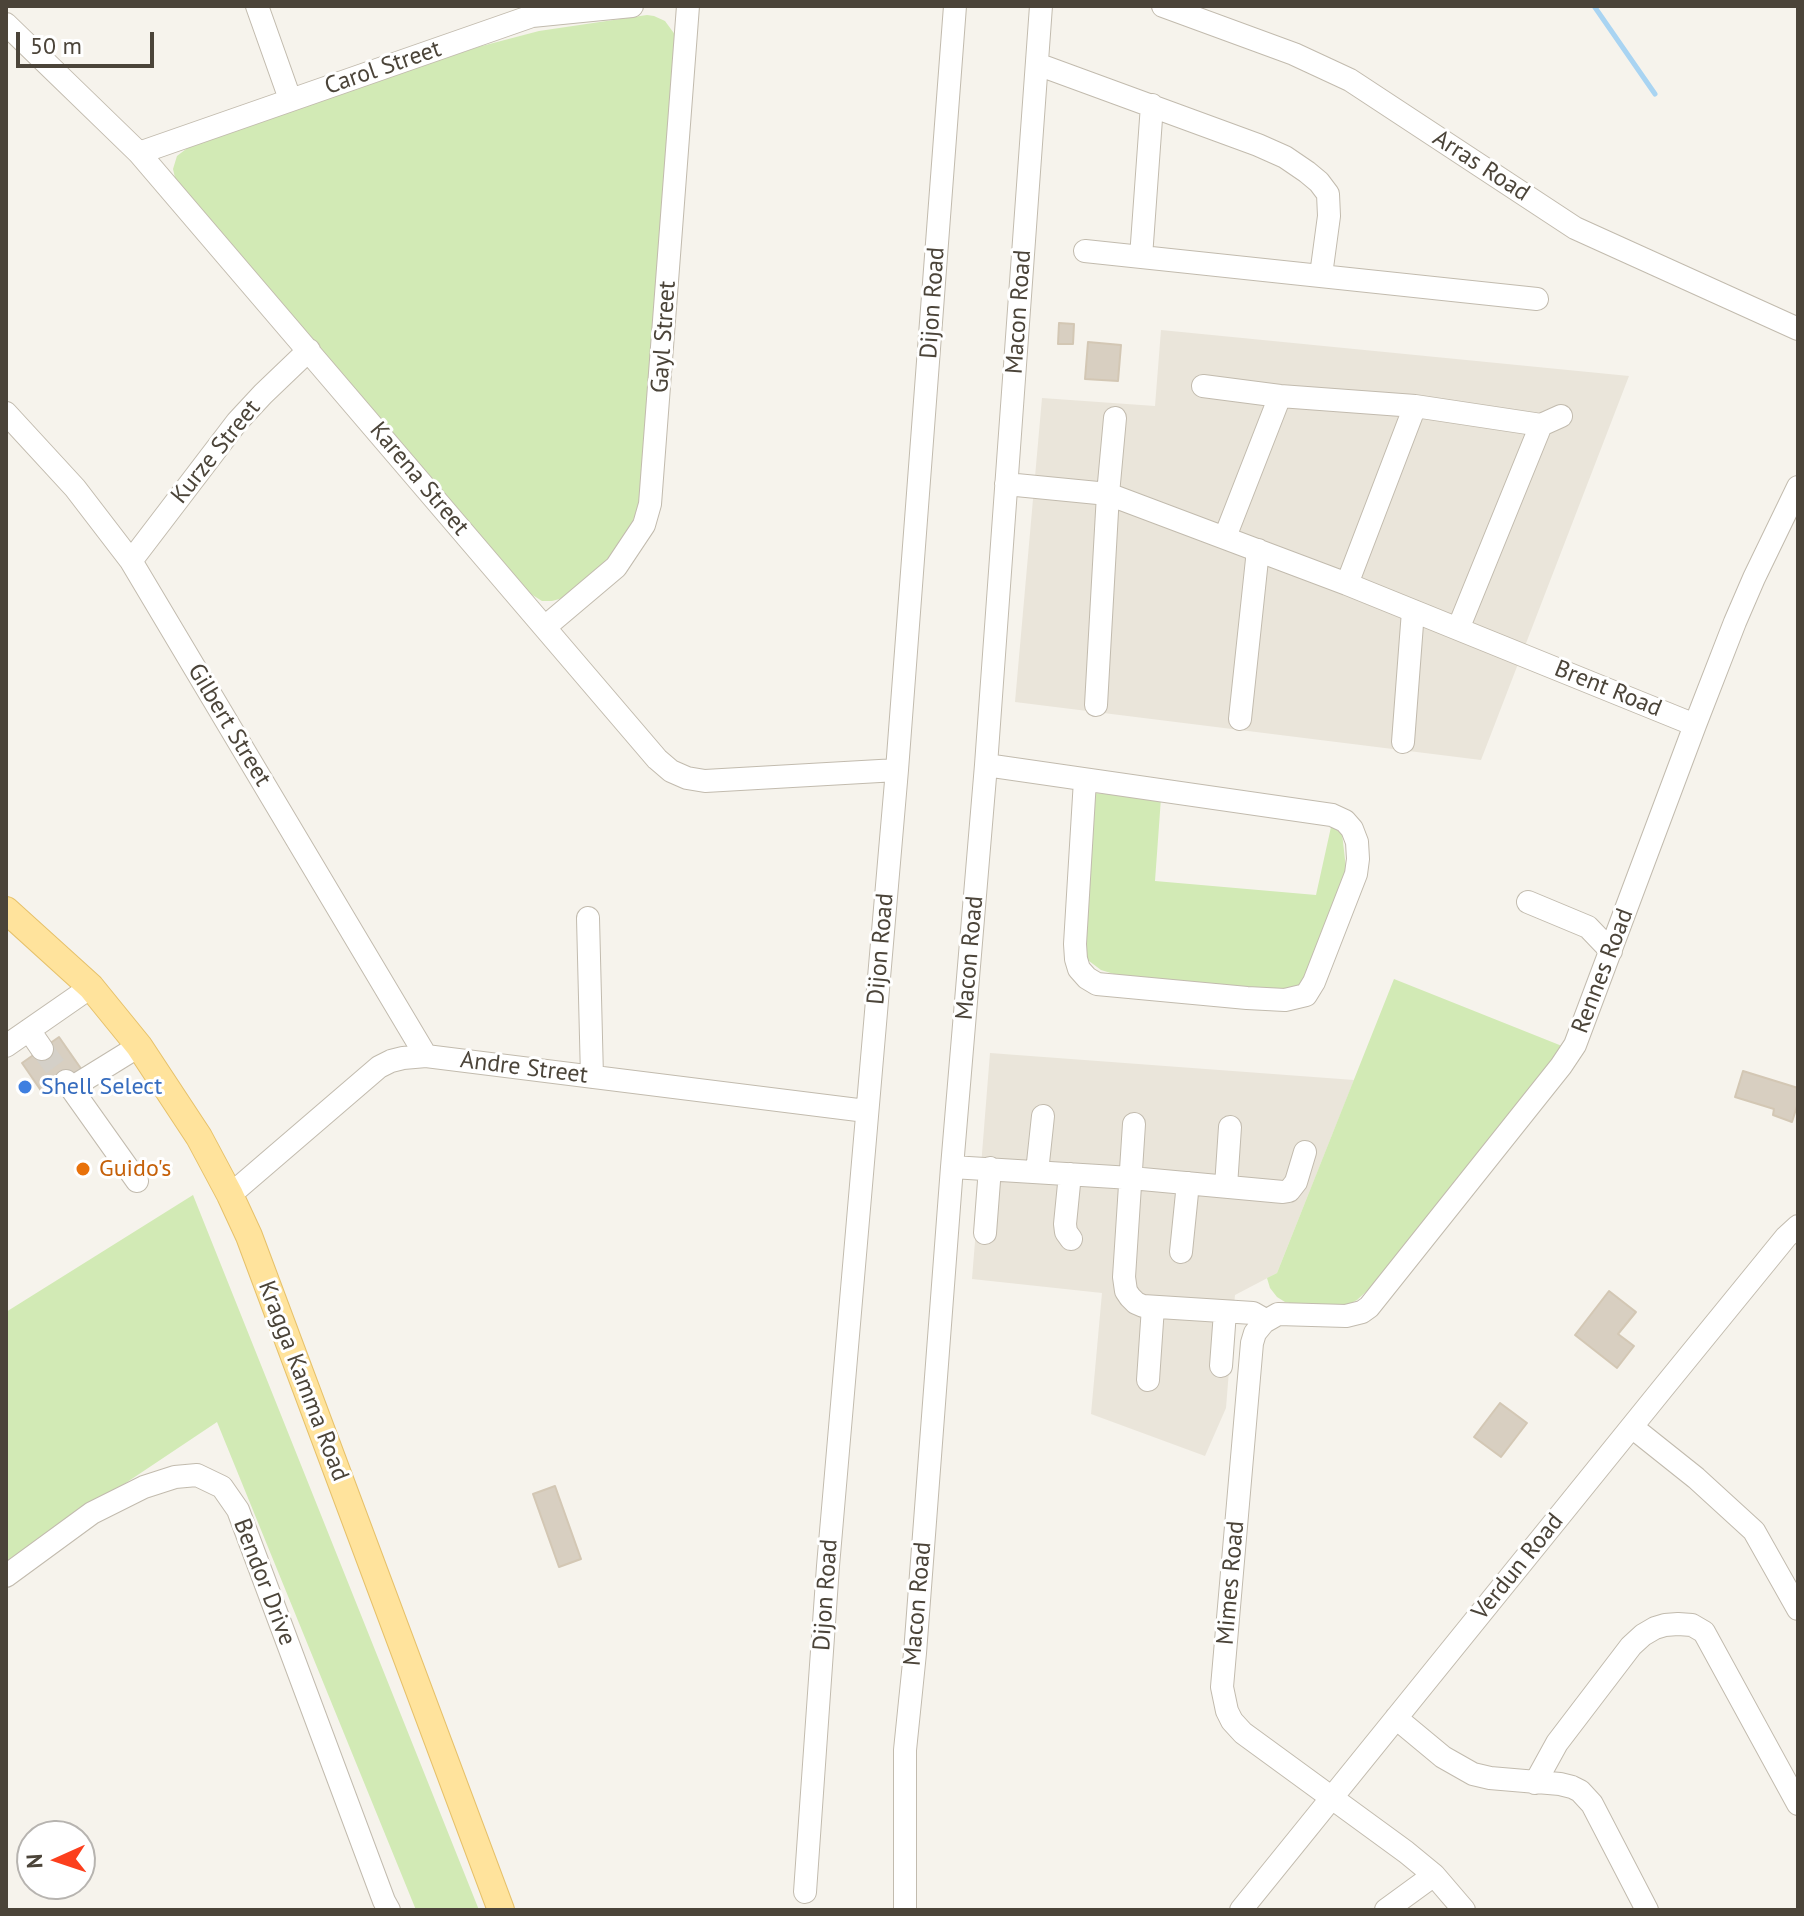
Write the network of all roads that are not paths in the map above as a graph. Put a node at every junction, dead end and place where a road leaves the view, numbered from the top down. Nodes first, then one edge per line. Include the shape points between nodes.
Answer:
1 (257, 6) edge
2 (632, 6) edge
3 (688, 6) edge
4 (955, 6) edge
5 (1041, 6) edge
6 (1163, 6) edge
7 (533, 11) edge
8 (6, 24) edge
9 (1037, 64) junction
10 (290, 99) junction
11 (1152, 105) junction
12 (139, 153) junction
13 (1085, 251) dead end
14 (1141, 257) junction
15 (1321, 275) junction
16 (1537, 299) dead end
17 (1798, 329) edge
18 (309, 350) junction
19 (1203, 386) dead end
20 (1280, 396) junction
21 (1415, 406) junction
22 (6, 413) edge
23 (1115, 418) dead end
24 (1006, 484) junction
25 (1798, 487) edge
26 (1108, 494) junction
27 (1225, 537) junction
28 (1258, 550) junction
29 (131, 561) junction
30 (1347, 584) junction
31 (1413, 611) junction
32 (545, 627) junction
33 (1458, 629) junction
34 (1096, 705) dead end
35 (1240, 719) dead end
36 (1695, 725) junction
37 (1403, 742) dead end
38 (986, 765) junction
39 (897, 770) junction
40 (1085, 780) junction
41 (1528, 902) dead end
42 (6, 910) edge
43 (588, 918) dead end
44 (1611, 951) junction
45 (91, 987) junction
46 (29, 1030) junction
47 (6, 1046) edge
48 (139, 1046) junction
49 (42, 1049) tunnel mouth
50 (426, 1056) junction
51 (592, 1077) junction
52 (866, 1111) junction
53 (1042, 1116) dead end
54 (1135, 1124) dead end
55 (1231, 1127) dead end
56 (1305, 1152) dead end
57 (952, 1167) junction
58 (990, 1168) junction
59 (1037, 1172) junction
60 (1070, 1174) junction
61 (1131, 1178) junction
62 (137, 1181) dead end
63 (1188, 1183) junction
64 (1226, 1186) junction
65 (230, 1195) junction
66 (1798, 1226) edge
67 (985, 1233) dead end
68 (1071, 1239) dead end
69 (1181, 1252) dead end
70 (1153, 1307) junction
71 (1225, 1312) junction
72 (1264, 1322) junction
73 (1221, 1366) dead end
74 (1148, 1380) dead end
75 (1632, 1427) junction
76 (6, 1576) edge
77 (1798, 1609) edge
78 (1396, 1718) junction
79 (1535, 1783) junction
80 (1332, 1797) junction
81 (1798, 1804) edge
82 (1434, 1875) junction
83 (805, 1892) dead end
84 (389, 1910) edge
85 (501, 1910) edge
86 (905, 1910) edge
87 (1241, 1910) edge
88 (1386, 1910) edge
89 (1464, 1910) edge
90 (1647, 1910) edge

1 - 10 street
2 - 7 street, Carol Street
3 - 32 street, Gayl Street via 650,504 644,525 616,567
4 - 39 street, Dijon Road
5 - 9 street, Macon Road
6 - 17 street, Arras Road via 1350,80 1575,228
7 - 10 street, Carol Street
8 - 12 street, Karena Street
9 - 11 street
9 - 24 street, Macon Road
10 - 12 street, Carol Street
11 - 14 street
11 - 15 street via 1285,157 1319,182 1328,194 1329,216
12 - 18 street, Karena Street
13 - 14 street
14 - 15 street
15 - 16 street
18 - 29 street, Kurze Street via 237,422
18 - 32 street, Karena Street
19 - 20 street
20 - 21 street
20 - 27 street
21 - 30 street
21 - 33 street via 1551,421
22 - 29 street, Gilbert Street via 75,488
23 - 26 street
24 - 26 street, Brent Road
24 - 38 street, Macon Road
25 - 36 street, Rennes Road via 1754,578
26 - 27 street, Brent Road
26 - 34 street
27 - 28 street, Brent Road
28 - 30 street, Brent Road
28 - 35 street
29 - 50 street, Gilbert Street
30 - 31 street, Brent Road
31 - 33 street, Brent Road
31 - 37 street
32 - 39 street, Karena Street via 657,759 687,778
33 - 36 street, Brent Road
36 - 44 street, Rennes Road
38 - 40 street
38 - 57 street, Macon Road
39 - 52 street, Dijon Road
40 - 40 street via 1345,821 1357,842 1356,874 1306,995 1247,998 1097,984 1087,978 1079,969 1075,944
41 - 44 street via 1588,927
42 - 45 main road, Kragga Kamma Road
43 - 51 street
44 - 72 street, Rennes Road via 1575,1045 1369,1307 1346,1316 1278,1314
45 - 46 street
45 - 48 main road, Kragga Kamma Road
46 - 47 street
46 - 49 street
48 - 62 street via 69,1084
48 - 65 main road, Kragga Kamma Road
50 - 51 street, Andre Street
50 - 65 street, Andre Street via 379,1067
51 - 52 street, Andre Street
52 - 83 street, Dijon Road
53 - 59 street
54 - 61 street
55 - 64 street
56 - 64 street via 1289,1191
57 - 58 street
57 - 86 street, Macon Road via 905,1750
58 - 59 street
58 - 67 street
59 - 60 street
60 - 61 street
60 - 68 street via 1065,1224
61 - 63 street
61 - 70 street via 1124,1282 1136,1303
63 - 64 street
63 - 69 street
65 - 85 main road, Kragga Kamma Road
66 - 75 street, Verdun Road
70 - 71 street
70 - 74 street
71 - 72 street via 1257,1314
71 - 73 street
72 - 80 street, Mimes Road via 1255,1333 1251,1353 1222,1687 1227,1711 1243,1733
75 - 77 street via 1754,1531
75 - 78 street, Verdun Road
76 - 84 street, Bendor Drive via 92,1513 144,1487 197,1475 222,1487 238,1510
78 - 79 street via 1473,1774
78 - 80 street, Verdun Road
79 - 81 street via 1557,1743 1631,1646 1655,1628 1692,1625 1704,1632
79 - 90 street via 1572,1787 1589,1800
80 - 82 street, Mimes Road
80 - 87 street, Verdun Road
82 - 88 street
82 - 89 street, Mimes Road

